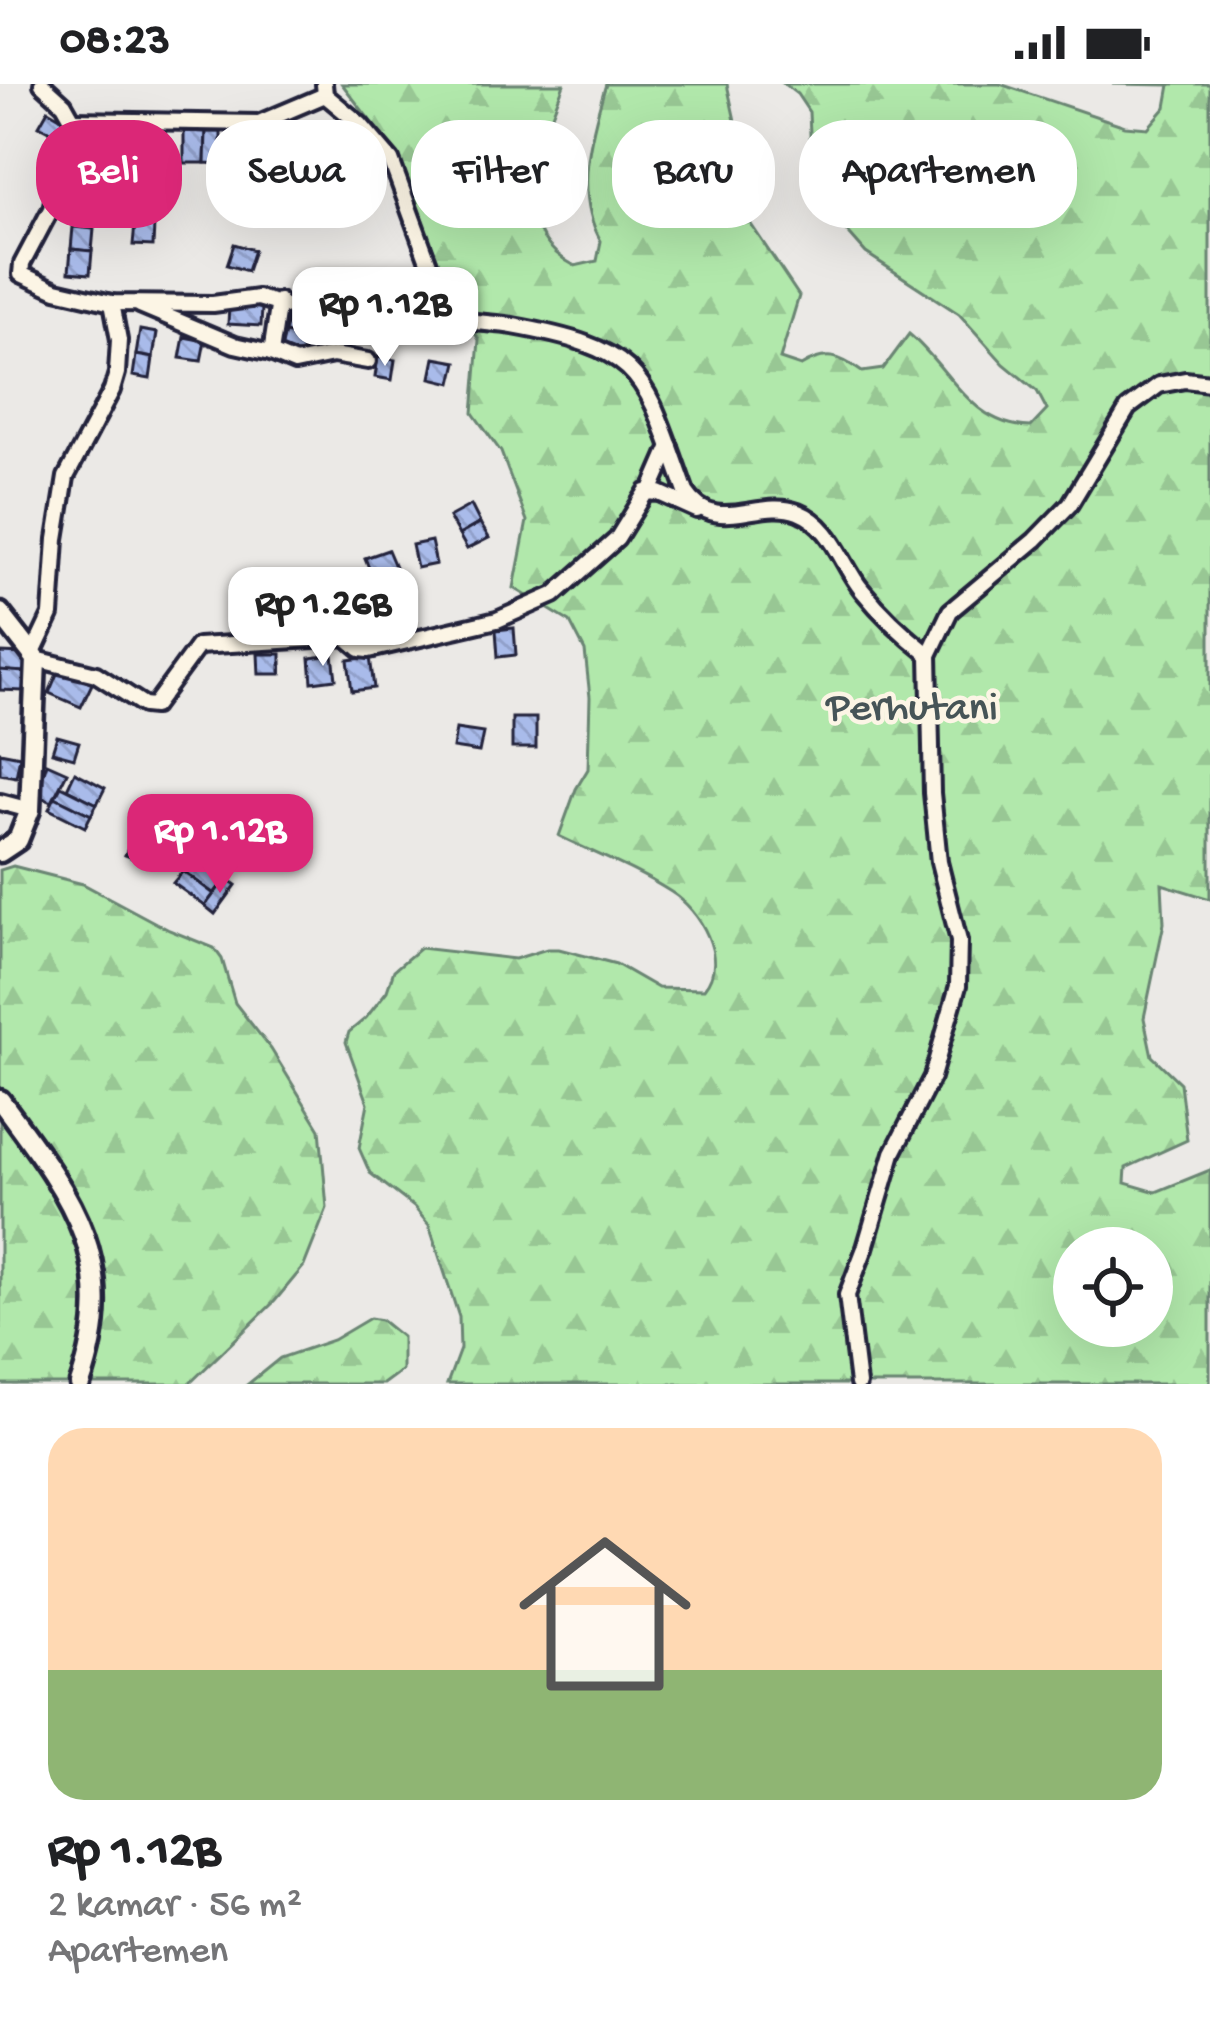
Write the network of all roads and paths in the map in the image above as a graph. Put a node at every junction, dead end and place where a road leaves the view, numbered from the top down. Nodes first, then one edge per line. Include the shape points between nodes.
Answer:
1 (42, 84) edge
2 (325, 90) edge
3 (73, 120) edge
4 (182, 121) edge
5 (41, 228) edge
6 (280, 301) junction
7 (112, 303) junction
8 (136, 303) junction
9 (448, 316) junction
10 (271, 353) junction
11 (368, 362) dead end
12 (1210, 383) edge
13 (670, 446) junction
14 (650, 492) junction
15 (702, 510) junction
16 (0, 613) edge
17 (35, 655) junction
18 (929, 655) junction
19 (0, 802) edge
20 (30, 810) junction
21 (0, 852) edge
22 (0, 1100) edge
23 (80, 1384) edge
24 (858, 1384) edge

1 - 3 street
2 - 4 street via 259,122
2 - 9 street via 391,160
5 - 7 street via 21,274
6 - 8 street
6 - 9 street via 363,328
6 - 10 street
7 - 8 street
7 - 17 street via 117,373 66,477 51,615
8 - 10 street
9 - 13 street via 578,340 617,356 641,382
10 - 11 street via 295,363 333,355
12 - 18 street via 1159,385 1128,408 1070,504 950,611
13 - 14 street
13 - 15 street via 686,492
14 - 15 street
14 - 17 street via 617,539 568,586 497,620 369,650 346,637 198,646 149,707 96,674
15 - 18 street via 782,508 809,518 870,599
16 - 17 street
17 - 20 street
18 - 24 street via 936,835 958,941 958,986 847,1295
19 - 20 street
20 - 21 street via 18,840
22 - 23 street via 56,1179 91,1256 98,1303

